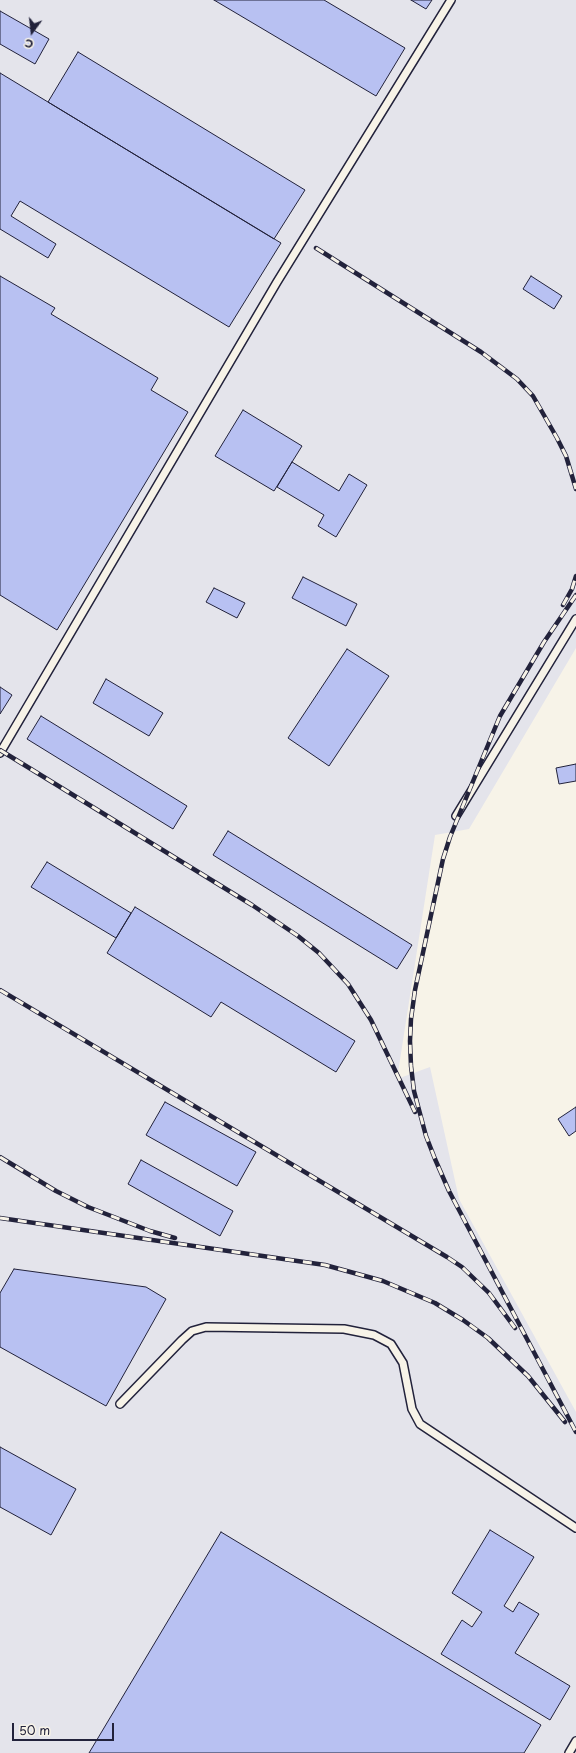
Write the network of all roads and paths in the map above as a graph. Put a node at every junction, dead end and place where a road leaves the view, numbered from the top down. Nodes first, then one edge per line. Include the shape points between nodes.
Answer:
1 (451, 0) edge
2 (576, 619) edge
3 (0, 753) edge
4 (456, 816) dead end
5 (120, 1404) dead end
6 (576, 1528) edge
7 (576, 1741) edge
8 (569, 1753) edge

1 - 3 lane via 277,282
2 - 4 lane
5 - 6 lane via 192,1331 206,1327 344,1329 374,1335 391,1344 403,1363 412,1409 420,1424
7 - 8 lane

